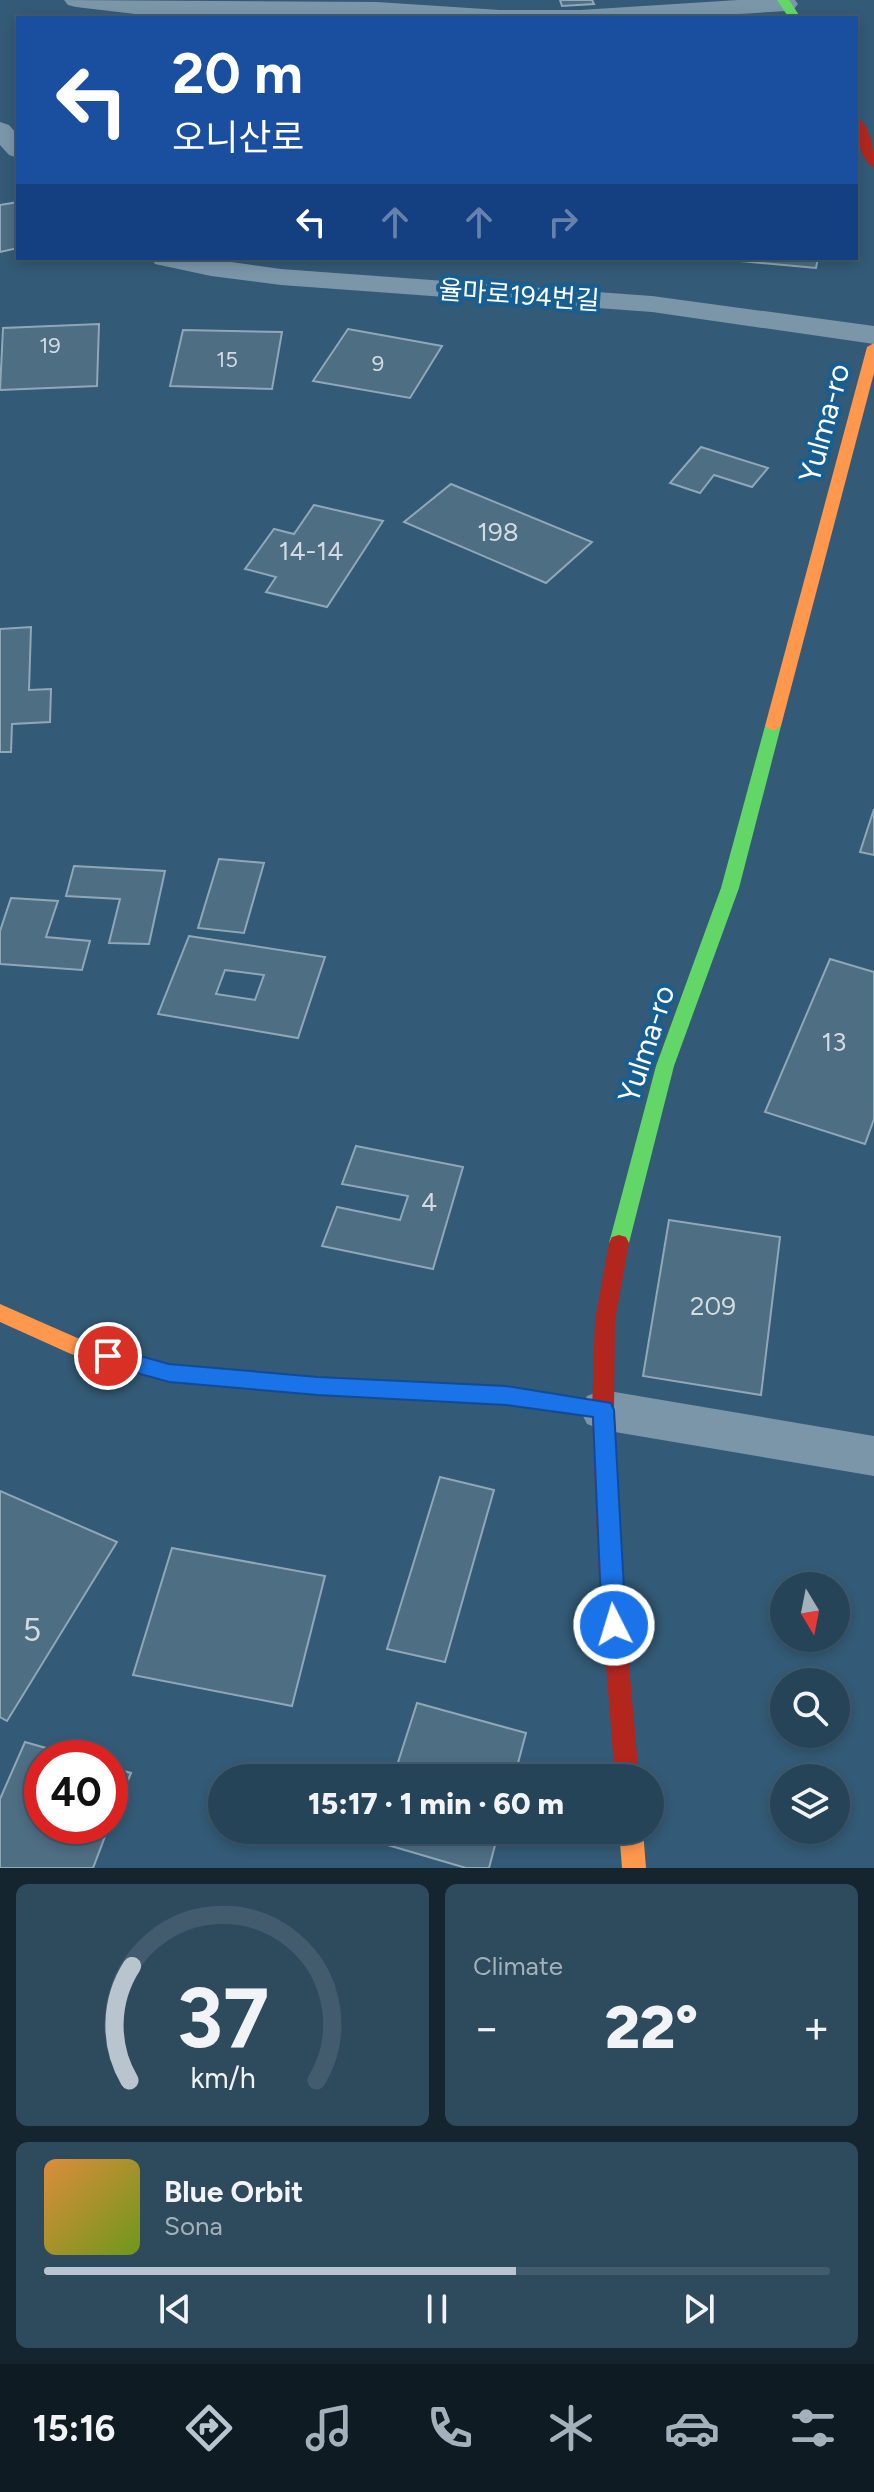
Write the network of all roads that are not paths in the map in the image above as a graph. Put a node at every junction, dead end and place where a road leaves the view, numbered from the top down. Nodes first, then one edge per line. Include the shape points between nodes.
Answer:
1 (76, 0) edge
2 (788, 7) edge
3 (485, 16) edge
4 (601, 16) edge
5 (858, 125) edge
6 (0, 130) edge
7 (16, 148) edge
8 (874, 164) edge
9 (174, 260) edge
10 (874, 335) edge
11 (874, 347) edge
12 (0, 1313) edge
13 (603, 1410) junction
14 (874, 1456) edge
15 (626, 1764) edge
16 (632, 1844) edge
17 (634, 1868) edge

1 - 3 lane via 152,9 377,9
2 - 4 lane
5 - 8 street
6 - 7 lane
9 - 10 lane, 율마로194번길 via 281,277 652,304
11 - 13 street, Yulma-ro via 730,888 665,1066 624,1217 605,1321
12 - 13 street via 78,1348 169,1373 506,1395
13 - 14 lane
13 - 15 street, Yulma-ro
16 - 17 street

